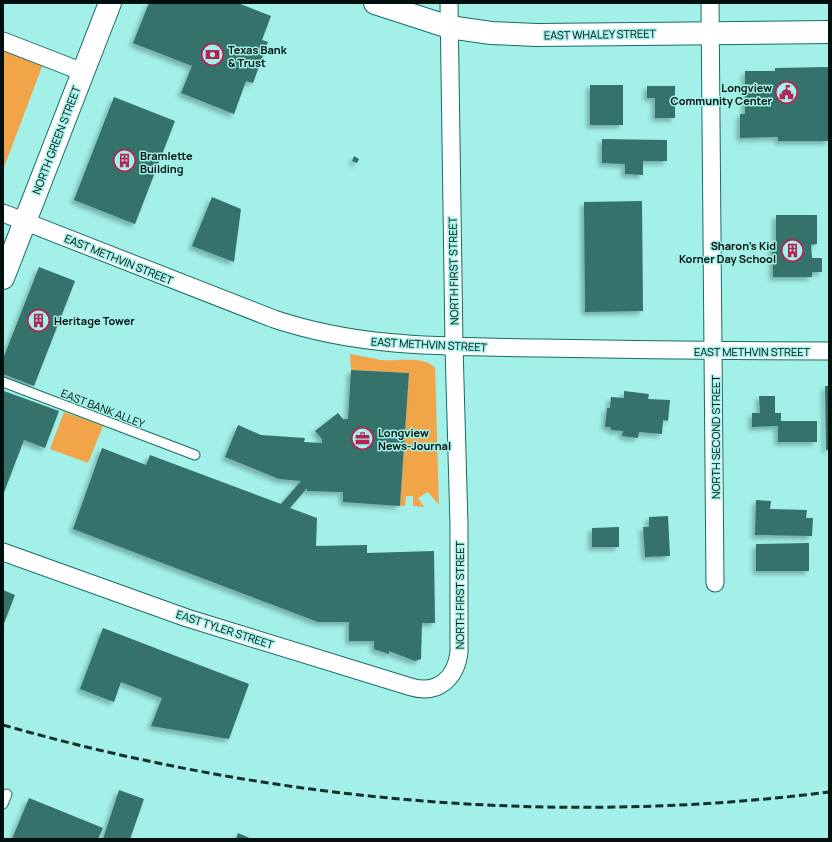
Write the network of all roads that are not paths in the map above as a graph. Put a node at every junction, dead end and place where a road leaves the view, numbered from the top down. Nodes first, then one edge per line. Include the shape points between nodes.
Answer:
1 (110, 3) edge
2 (375, 3) edge
3 (449, 3) edge
4 (710, 3) edge
5 (450, 27) junction
6 (829, 32) edge
7 (710, 33) junction
8 (3, 41) edge
9 (83, 72) junction
10 (3, 213) edge
11 (25, 221) junction
12 (3, 278) edge
13 (454, 346) junction
14 (714, 351) junction
15 (829, 351) edge
16 (3, 382) edge
17 (195, 456) dead end
18 (3, 552) edge
19 (715, 583) dead end
20 (447, 680) joint
21 (7, 794) dead end
22 (3, 804) edge

1 - 9 street, NORTH GREEN STREET
2 - 5 street, EAST WHALEY STREET
3 - 5 street, NORTH FIRST STREET
4 - 7 street, NORTH SECOND STREET
5 - 7 street, EAST WHALEY STREET via 491,33 537,35
5 - 13 street, NORTH FIRST STREET
6 - 7 street, EAST WHALEY STREET
7 - 14 street, NORTH SECOND STREET
8 - 9 street
9 - 11 street, NORTH GREEN STREET
10 - 11 street, EAST METHVIN STREET
11 - 12 street, NORTH GREEN STREET
11 - 13 street, EAST METHVIN STREET via 194,289 300,328 370,342
13 - 14 street, EAST METHVIN STREET
13 - 20 street, NORTH FIRST STREET via 460,525 460,638 458,661
14 - 15 street, EAST METHVIN STREET
14 - 19 street, NORTH SECOND STREET
16 - 17 lane, EAST BANK ALLEY
18 - 20 street, EAST TYLER STREET via 187,618 411,687 426,690
21 - 22 lane

